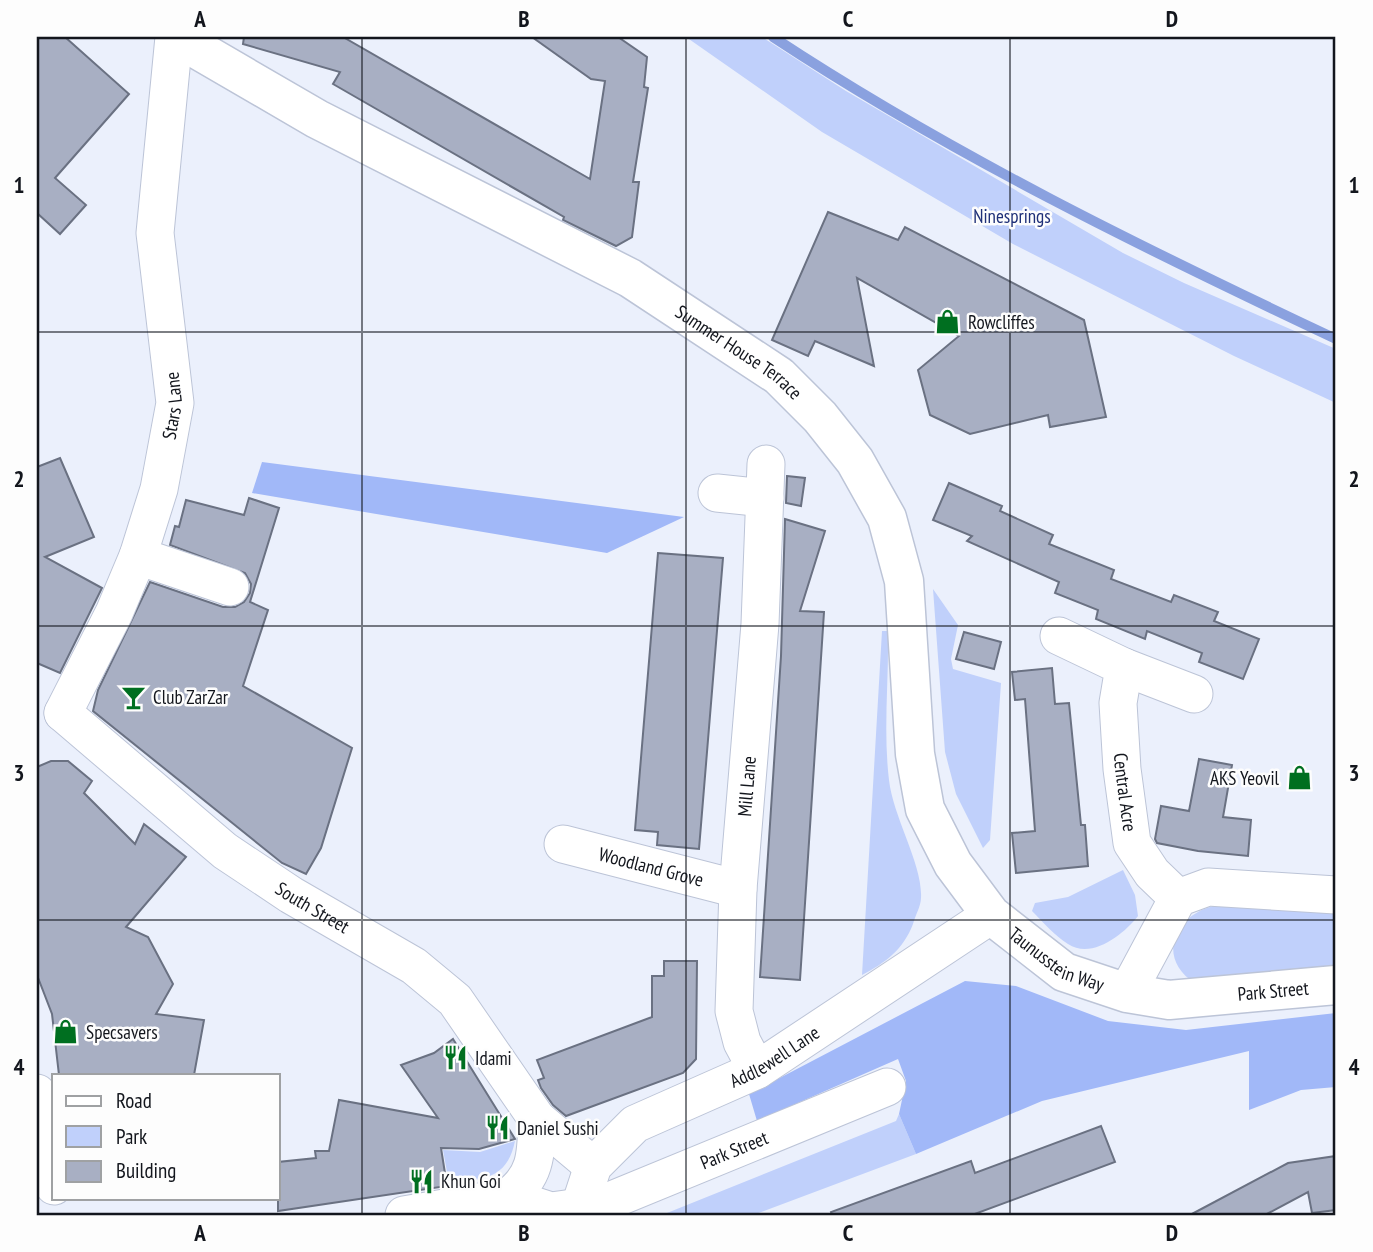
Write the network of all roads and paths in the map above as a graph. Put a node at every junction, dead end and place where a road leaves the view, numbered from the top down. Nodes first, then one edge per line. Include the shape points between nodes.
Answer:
1 (175, 37) edge
2 (717, 493) dead end
3 (138, 556) junction
4 (230, 587) dead end
5 (1059, 636) dead end
6 (1125, 667) junction
7 (1194, 694) dead end
8 (50, 714) edge
9 (563, 844) dead end
10 (738, 889) junction
11 (1336, 895) edge
12 (1178, 898) junction
13 (991, 915) junction
14 (1336, 985) edge
15 (1127, 993) junction
16 (757, 1070) junction
17 (887, 1087) dead end
18 (37, 1093) edge
19 (537, 1119) junction
20 (593, 1166) junction
21 (52, 1175) edge
22 (508, 1197) junction
23 (577, 1212) edge
24 (404, 1215) edge

1 - 3 street, Stars Lane via 156,233 175,403 159,489
1 - 13 street, Summer House Terrace via 317,118 630,278 779,376 820,417 855,461 887,518 904,581 915,754 925,808 953,864
2 - 10 street, Mill Lane via 766,481 760,624
3 - 4 street
3 - 8 street, Stars Lane via 114,613
5 - 6 street
6 - 7 street
6 - 12 street, Central Acre via 1118,703 1132,843 1152,873
8 - 19 street, South Street via 225,851 414,966 455,1000
9 - 10 street, Woodland Grove
10 - 16 street, Mill Lane via 734,1011 742,1042
11 - 12 street via 1208,887
12 - 15 street
13 - 15 street, Taunusstein Way via 1064,972
13 - 16 street, Addlewell Lane
14 - 15 street, Park Street via 1170,1000
16 - 20 street, Addlewell Lane via 635,1124
17 - 23 street, Park Street
18 - 21 street
19 - 20 street, South Street
19 - 22 street via 536,1158 524,1185
20 - 23 street, Addlewell Lane
22 - 23 street, Park Street via 551,1211
22 - 24 street

